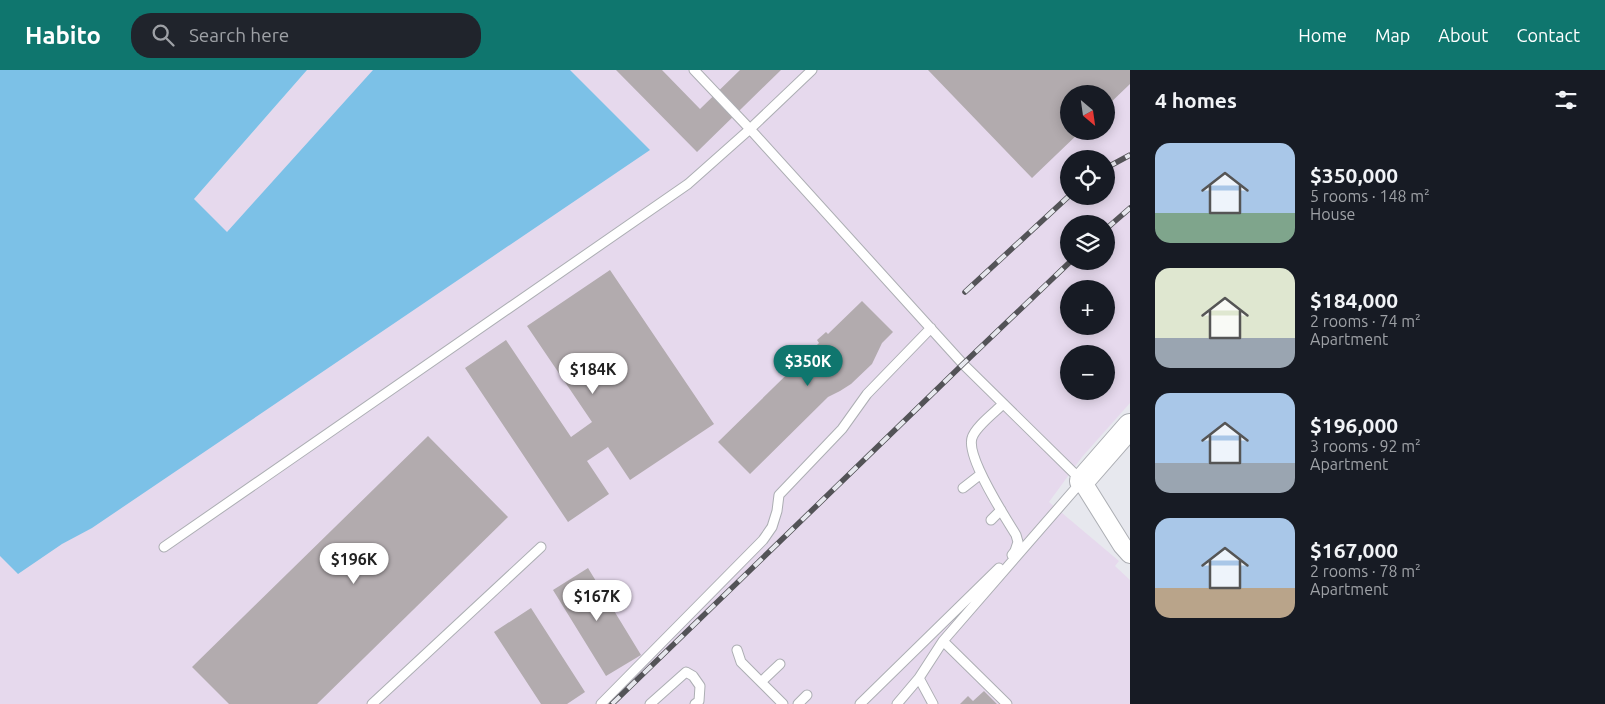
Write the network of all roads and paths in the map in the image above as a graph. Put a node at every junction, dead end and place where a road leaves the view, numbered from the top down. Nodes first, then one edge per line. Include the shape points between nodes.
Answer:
1 (694, 70) edge
2 (812, 70) edge
3 (750, 130) junction
4 (931, 328) junction
5 (1004, 404) junction
6 (1130, 426) edge
7 (981, 474) junction
8 (1082, 481) junction
9 (963, 488) dead end
10 (1001, 510) junction
11 (991, 520) dead end
12 (164, 547) dead end
13 (541, 547) dead end
14 (1130, 554) edge
15 (943, 641) junction
16 (737, 650) dead end
17 (780, 664) dead end
18 (919, 678) junction
19 (761, 682) junction
20 (807, 695) dead end
21 (372, 704) edge
22 (601, 704) edge
23 (650, 704) edge
24 (695, 704) edge
25 (783, 704) edge
26 (798, 704) edge
27 (860, 704) edge
28 (897, 704) edge
29 (933, 704) edge
30 (1007, 704) edge

1 - 3 lane
2 - 3 lane
3 - 4 lane
3 - 12 lane via 688,184
4 - 5 lane
4 - 22 lane via 867,394 842,429 780,495 772,527 763,540
5 - 7 lane via 972,437 971,447
5 - 8 lane
6 - 8 street
7 - 9 lane
7 - 10 lane
8 - 14 street
8 - 15 lane
10 - 11 lane
10 - 27 lane via 1018,542 1015,551
13 - 21 lane
15 - 18 lane
15 - 30 lane
16 - 19 lane via 741,662
17 - 19 lane
18 - 28 lane
18 - 29 lane
19 - 25 lane
20 - 26 lane
23 - 24 lane via 686,672 700,686 699,701

